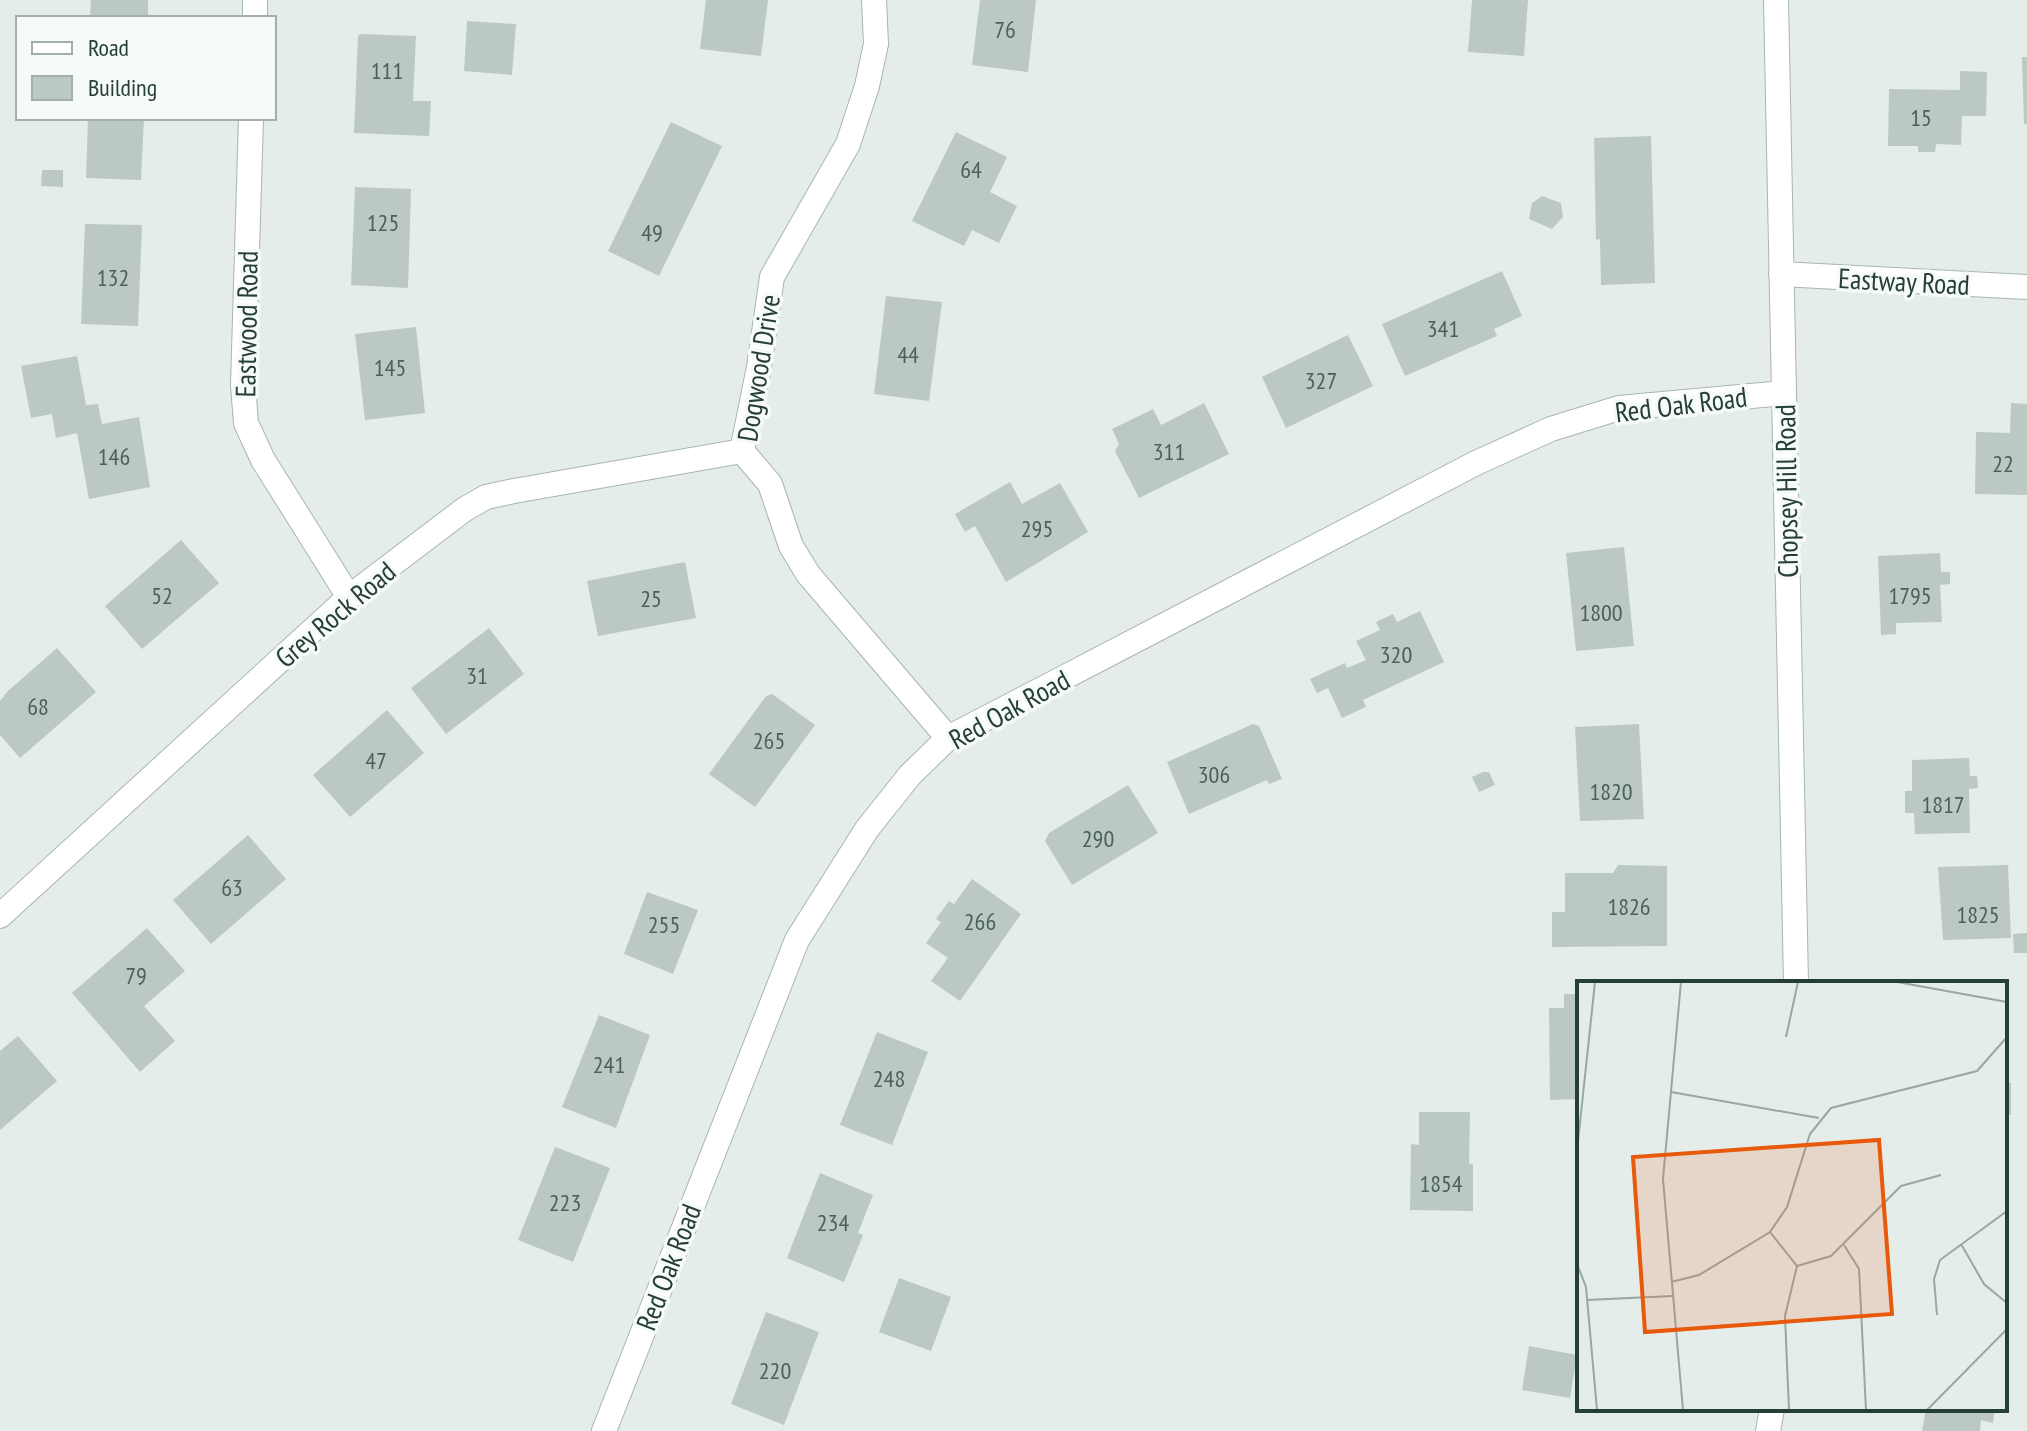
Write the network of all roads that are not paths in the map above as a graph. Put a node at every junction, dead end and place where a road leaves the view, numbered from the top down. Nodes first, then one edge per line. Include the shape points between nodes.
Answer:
1 (874, 0) edge
2 (1776, 0) edge
3 (251, 120) edge
4 (1781, 274) junction
5 (2027, 287) edge
6 (1784, 393) junction
7 (742, 451) junction
8 (349, 597) junction
9 (948, 738) junction
10 (0, 916) edge
11 (1796, 981) edge
12 (1772, 1411) edge
13 (604, 1431) edge
14 (1768, 1431) edge

1 - 7 street, Dogwood Drive via 876,44 848,144 772,277
2 - 4 street, Chopsey Hill Road
3 - 8 street, Eastwood Road via 246,423 263,460
4 - 5 street, Eastway Road
4 - 6 street, Chopsey Hill Road
6 - 9 street, Red Oak Road via 1619,408 1551,429
6 - 11 street, Chopsey Hill Road
7 - 8 street, Grey Rock Road via 486,497
7 - 9 street, Dogwood Drive via 770,484 791,546 808,574
8 - 10 street, Grey Rock Road
9 - 13 street, Red Oak Road via 867,829 797,940
12 - 14 street

